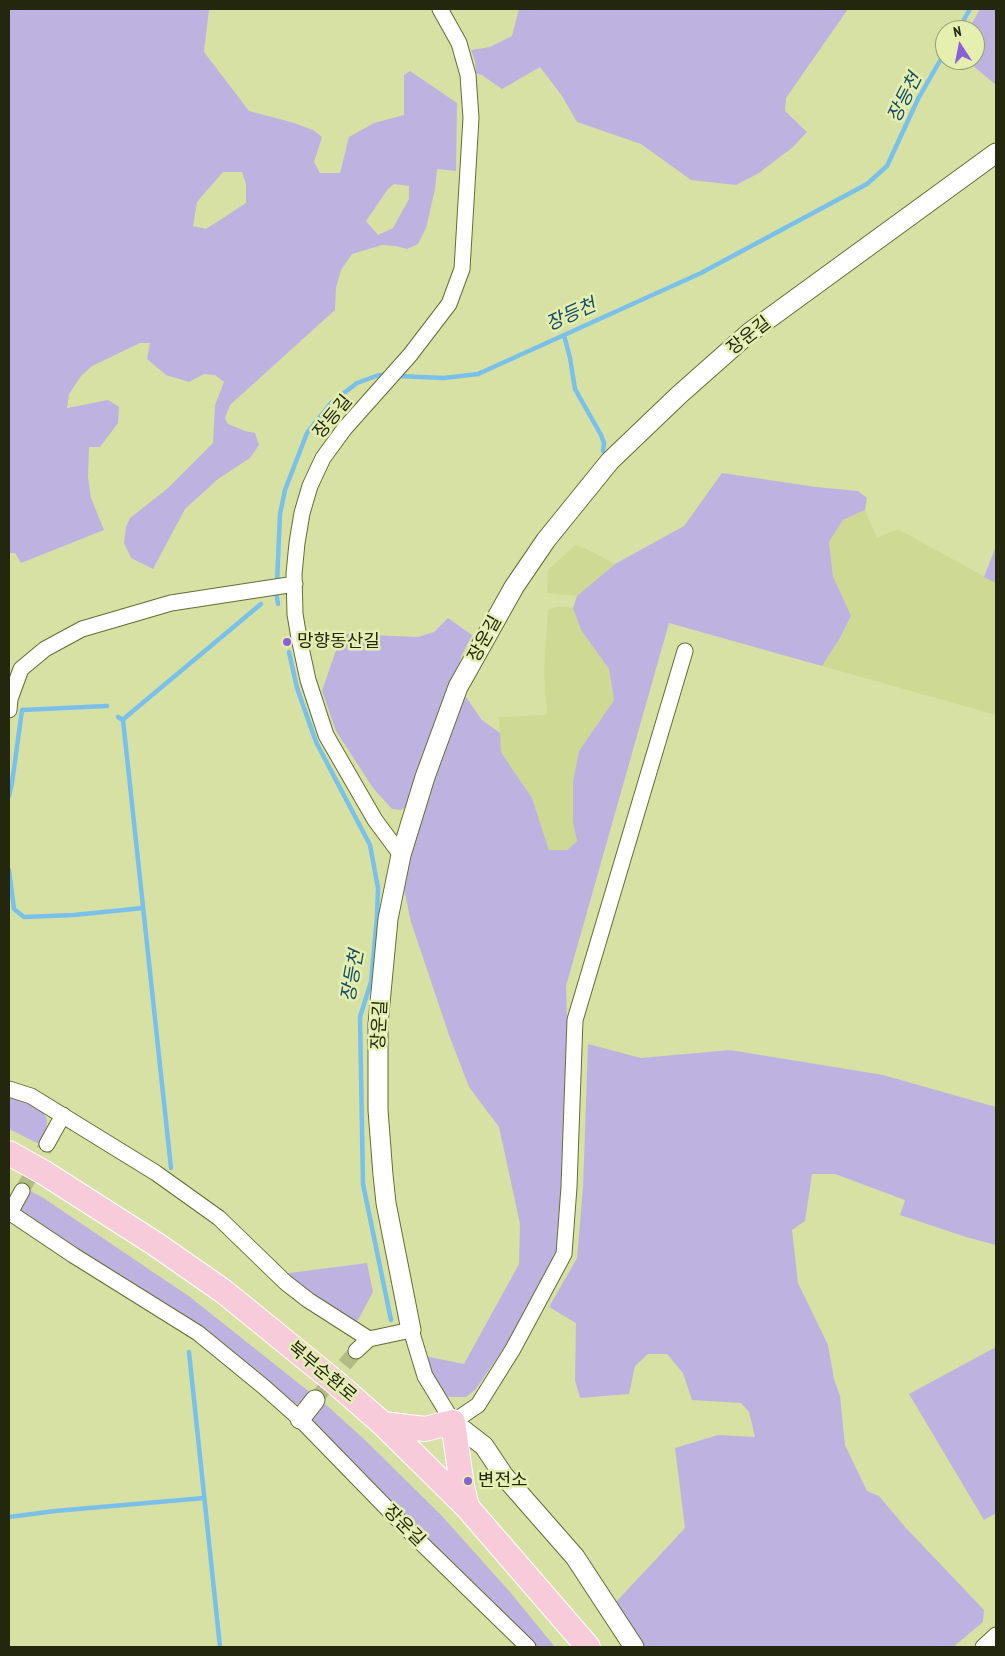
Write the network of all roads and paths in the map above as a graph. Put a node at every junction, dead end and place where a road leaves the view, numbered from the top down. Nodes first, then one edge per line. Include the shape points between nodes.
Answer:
1 (440, 9) edge
2 (996, 153) edge
3 (283, 586) junction
4 (685, 651) dead end
5 (9, 710) edge
6 (401, 855) junction
7 (9, 1089) edge
8 (63, 1115) junction
9 (47, 1144) tunnel mouth
10 (9, 1153) edge
11 (22, 1191) tunnel mouth
12 (10, 1212) edge
13 (411, 1330) junction
14 (369, 1340) junction
15 (356, 1351) tunnel mouth
16 (315, 1400) tunnel mouth
17 (300, 1419) junction
18 (453, 1422) junction
19 (383, 1424) junction
20 (467, 1507) junction
21 (996, 1635) edge
22 (528, 1647) edge
23 (588, 1647) edge
24 (634, 1647) edge
25 (983, 1647) edge

1 - 3 street, 장등길 via 459,43 468,75 471,118 462,269 449,304 323,458 310,486
2 - 6 street, 장운길 via 749,333 679,394 610,461 546,540 505,603 458,687
3 - 5 street via 171,603 82,629 45,648 21,670
3 - 6 street, 장등길 via 295,614 308,680 326,735 376,820
4 - 18 street via 575,1020 564,1254 513,1349 478,1405
6 - 13 street, 장운길 via 387,928 378,1024 378,1110 386,1203
7 - 8 street via 31,1096
8 - 9 street
8 - 14 street via 156,1173 219,1218 285,1282
10 - 19 main road, 북부순환로 via 44,1172 223,1291
11 - 12 street
12 - 17 street, 장운길 via 198,1333
13 - 14 street
13 - 18 street, 장운길 via 425,1376
14 - 15 street
16 - 17 street
17 - 22 street, 장운길
18 - 19 main road via 425,1429
18 - 20 main road
18 - 24 street, 장운길 via 484,1446 504,1476 575,1557
19 - 20 main road, 북부순환로
20 - 23 main road, 북부순환로
21 - 25 street

